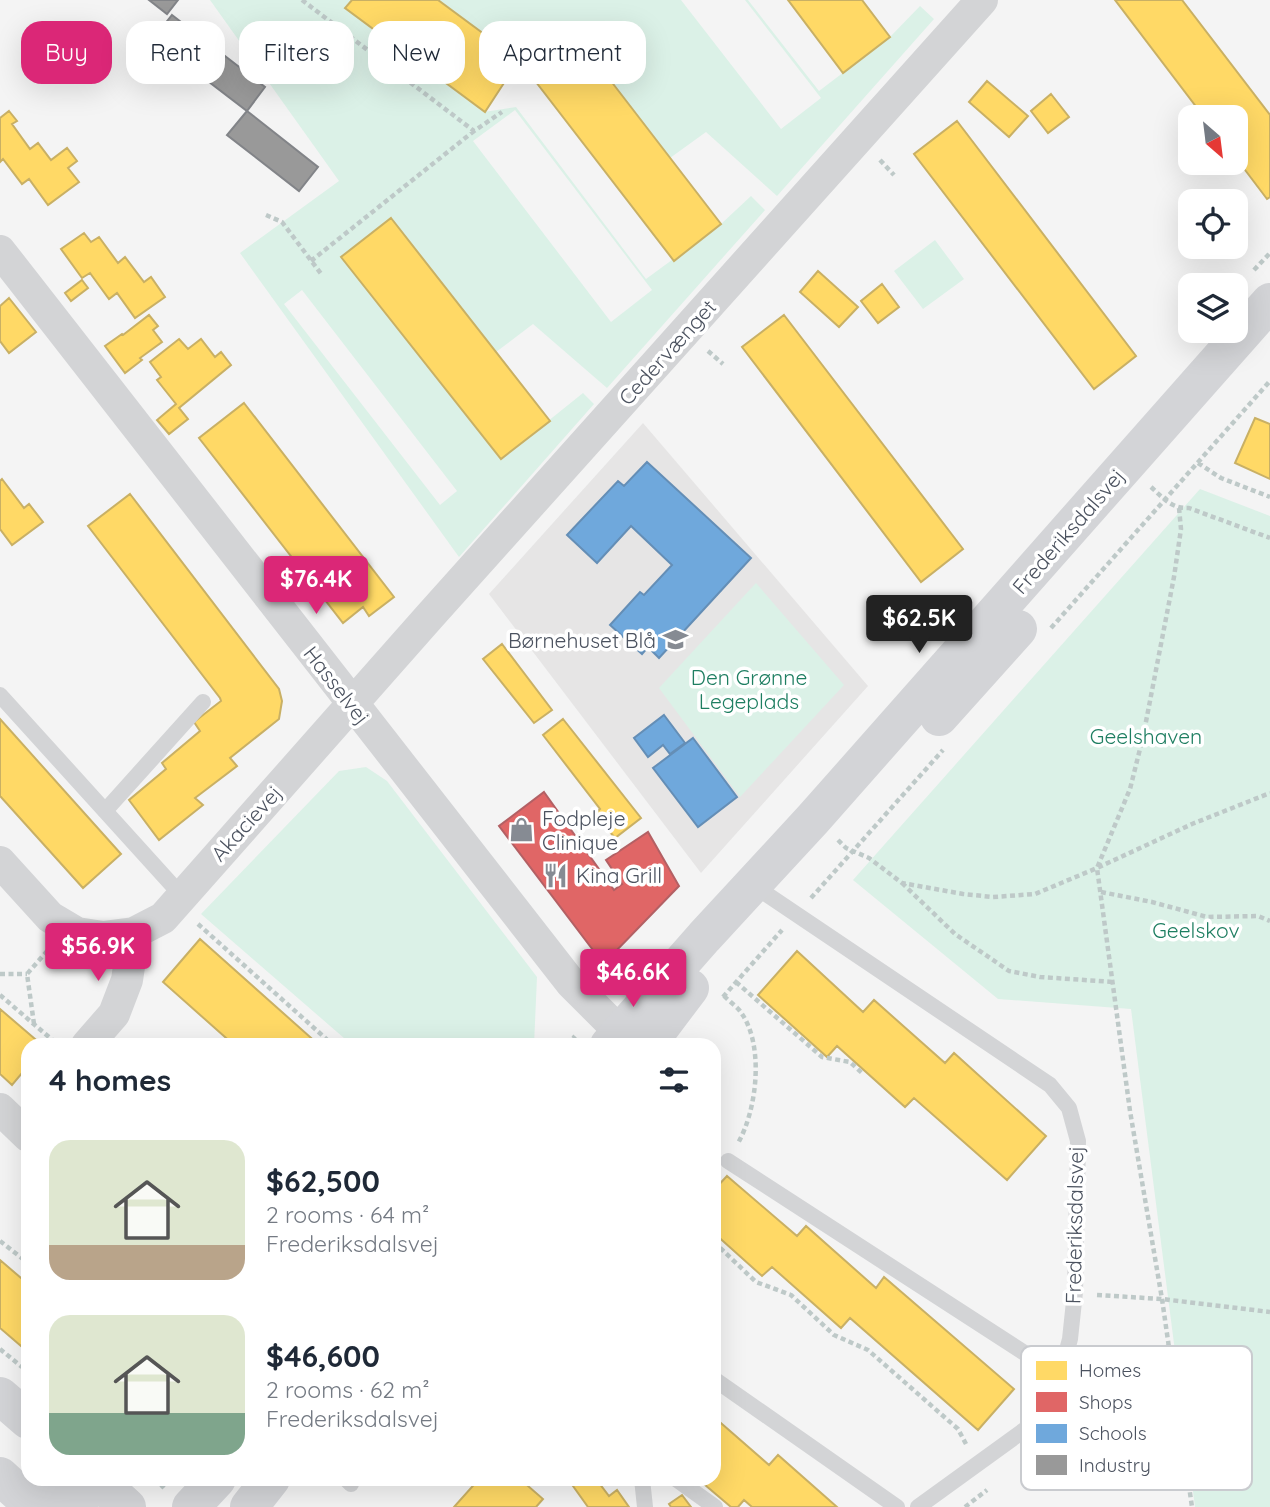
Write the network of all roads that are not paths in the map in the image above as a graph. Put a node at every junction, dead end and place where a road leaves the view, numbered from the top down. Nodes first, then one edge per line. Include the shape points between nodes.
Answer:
1 (982, 0) edge
2 (0, 251) edge
3 (1270, 302) edge
4 (1270, 333) edge
5 (0, 695) edge
6 (203, 702) dead end
7 (352, 704) junction
8 (105, 811) junction
9 (0, 862) edge
10 (760, 890) junction
11 (179, 900) junction
12 (134, 933) junction
13 (93, 1038) edge
14 (623, 1038) edge
15 (630, 1038) edge
16 (729, 1161) road end
17 (1068, 1346) edge
18 (1021, 1351) edge
19 (721, 1385) edge
20 (0, 1396) edge
21 (21, 1414) edge
22 (1021, 1432) edge
23 (0, 1450) edge
24 (21, 1465) edge
25 (0, 1476) edge
26 (50, 1486) edge
27 (104, 1486) edge
28 (203, 1486) edge
29 (266, 1486) edge
30 (642, 1486) edge
31 (686, 1486) edge
32 (178, 1499) edge
33 (34, 1507) edge
34 (79, 1507) edge
35 (127, 1507) edge
36 (249, 1507) edge
37 (645, 1507) edge
38 (715, 1507) edge
39 (897, 1507) edge
40 (918, 1507) edge

1 - 7 street, Cedervænget
2 - 7 street, Hasselvej
3 - 10 street, Frederiksdalsvej via 930,687
4 - 10 street, Frederiksdalsvej via 1188,435 1156,492 898,763
5 - 8 lane
6 - 8 lane
7 - 11 street, Akacievej
7 - 14 street, Hasselvej via 571,984
8 - 11 lane
9 - 12 street, Akacievej via 50,916 77,933 103,937
10 - 15 street, Frederiksdalsvej via 704,937
10 - 17 lane, Frederiksdalsvej via 1050,1084 1069,1108 1078,1141 1075,1293
11 - 12 street, Akacievej via 163,918
12 - 13 street via 127,980 114,1014
16 - 18 lane
19 - 39 lane
20 - 21 street
22 - 40 lane, Frederiksdalsvej
23 - 24 street
25 - 33 street
26 - 34 street
27 - 35 street
28 - 32 street
29 - 36 street
30 - 37 lane
31 - 38 lane

